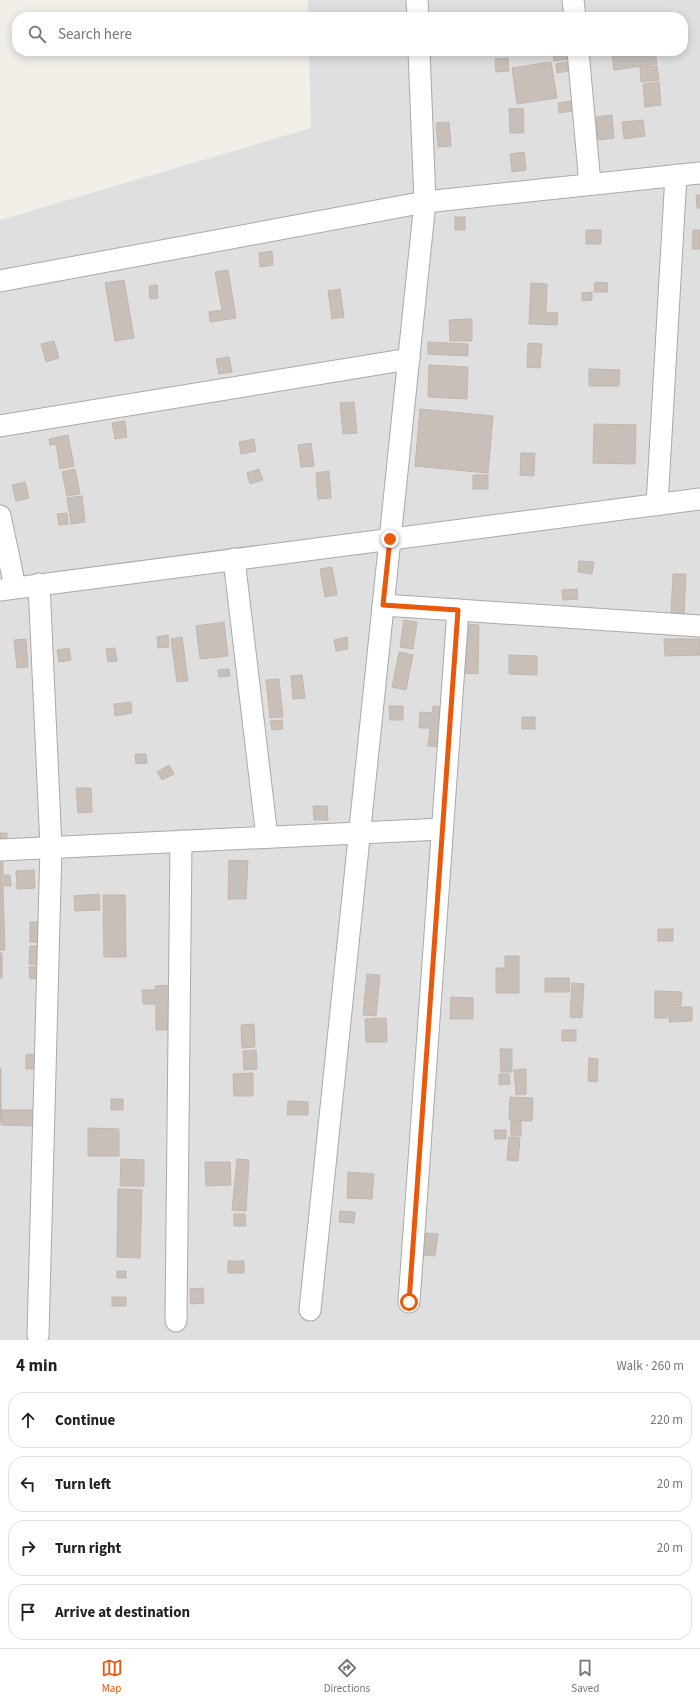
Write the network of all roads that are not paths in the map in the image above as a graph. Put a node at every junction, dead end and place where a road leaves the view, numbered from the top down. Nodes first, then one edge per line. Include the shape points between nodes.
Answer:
1 (417, 0) edge
2 (573, 0) edge
3 (418, 12) edge
4 (574, 12) edge
5 (419, 56) edge
6 (578, 56) edge
7 (700, 173) edge
8 (676, 175) junction
9 (590, 184) junction
10 (425, 202) junction
11 (0, 281) edge
12 (409, 358) junction
13 (0, 426) edge
14 (700, 499) edge
15 (657, 505) junction
16 (0, 516) edge
17 (390, 539) junction
18 (234, 559) junction
19 (38, 584) junction
20 (8, 588) edge
21 (383, 605) junction
22 (458, 610) junction
23 (700, 626) edge
24 (442, 829) junction
25 (359, 833) junction
26 (267, 838) junction
27 (181, 841) junction
28 (51, 847) junction
29 (0, 850) edge
30 (409, 1302) dead end
31 (310, 1310) dead end
32 (176, 1321) dead end
33 (38, 1335) dead end

1 - 3 street
2 - 4 street
5 - 10 street
6 - 9 street
7 - 8 street
8 - 9 street
8 - 15 street
9 - 10 street
10 - 11 street
10 - 12 street
12 - 13 street
12 - 17 street
14 - 15 street
15 - 17 street
16 - 20 street
17 - 18 street
17 - 21 street
18 - 19 street
18 - 26 street
19 - 20 street
19 - 28 street
21 - 22 street
21 - 25 street
22 - 23 street
22 - 24 street
24 - 25 street
24 - 30 street
25 - 26 street
25 - 31 street
26 - 27 street
27 - 28 street
27 - 32 street
28 - 29 street
28 - 33 street

